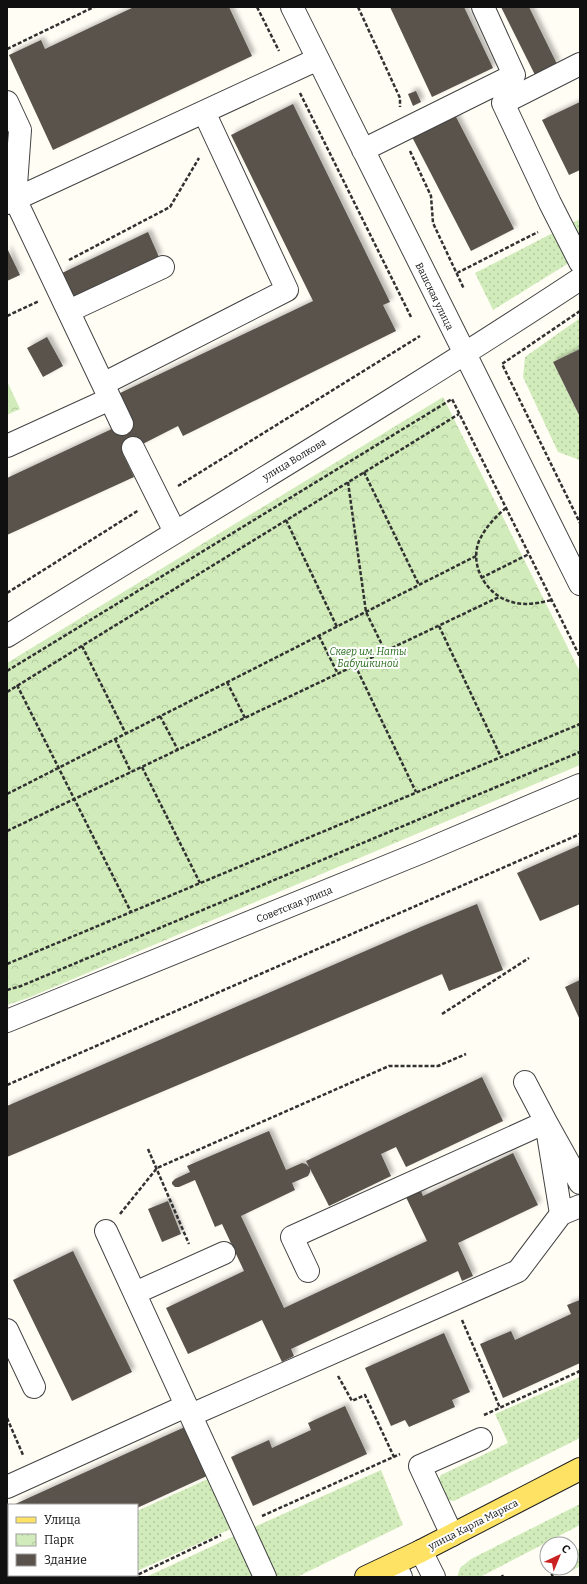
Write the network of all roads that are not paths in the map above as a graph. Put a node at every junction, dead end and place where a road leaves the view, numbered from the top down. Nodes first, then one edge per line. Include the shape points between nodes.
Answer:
1 (292, 7) edge
2 (483, 7) edge
3 (318, 59) junction
4 (580, 64) edge
5 (7, 102) edge
6 (204, 112) junction
7 (13, 133) edge
8 (363, 150) junction
9 (11, 201) edge
10 (580, 262) edge
11 (163, 267) dead end
12 (580, 279) edge
13 (69, 312) junction
14 (464, 355) junction
15 (106, 391) junction
16 (122, 424) dead end
17 (7, 446) edge
18 (134, 448) dead end
19 (174, 532) junction
20 (580, 584) edge
21 (7, 636) edge
22 (580, 786) edge
23 (7, 1021) edge
24 (525, 1082) dead end
25 (546, 1122) junction
26 (580, 1183) edge
27 (570, 1210) edge
28 (106, 1231) road end
29 (224, 1253) dead end
30 (308, 1271) dead end
31 (135, 1293) junction
32 (7, 1330) edge
33 (34, 1387) dead end
34 (189, 1410) junction
35 (481, 1439) dead end
36 (580, 1469) edge
37 (7, 1487) edge
38 (452, 1535) junction
39 (421, 1551) junction
40 (398, 1570) edge
41 (265, 1577) edge
42 (366, 1577) edge
43 (434, 1577) edge

1 - 3 street, Вашская улица
2 - 8 street via 514,75
3 - 6 street
3 - 8 street, Вашская улица
4 - 10 street via 503,103
5 - 7 street
6 - 9 street
6 - 15 street via 287,290
7 - 9 street
8 - 14 street, Вашская улица
9 - 13 street
11 - 13 street
12 - 14 street, улица Волкова
13 - 15 street
14 - 19 street, улица Волкова
14 - 20 street, Вашская улица
15 - 16 street
15 - 17 street
18 - 19 street
19 - 21 street, улица Волкова
22 - 23 street, Советская улица
24 - 25 street
25 - 26 street
25 - 27 street
25 - 30 street via 292,1237
27 - 34 street via 518,1271 327,1356
28 - 31 street
29 - 31 street
31 - 34 street
32 - 33 street
34 - 37 street
34 - 41 street
35 - 38 street via 420,1466
36 - 38 main road, улица Карла Маркса
38 - 39 main road, улица Карла Маркса
39 - 40 main road, улица Карла Маркса
39 - 43 street
40 - 42 main road, улица Карла Маркса

